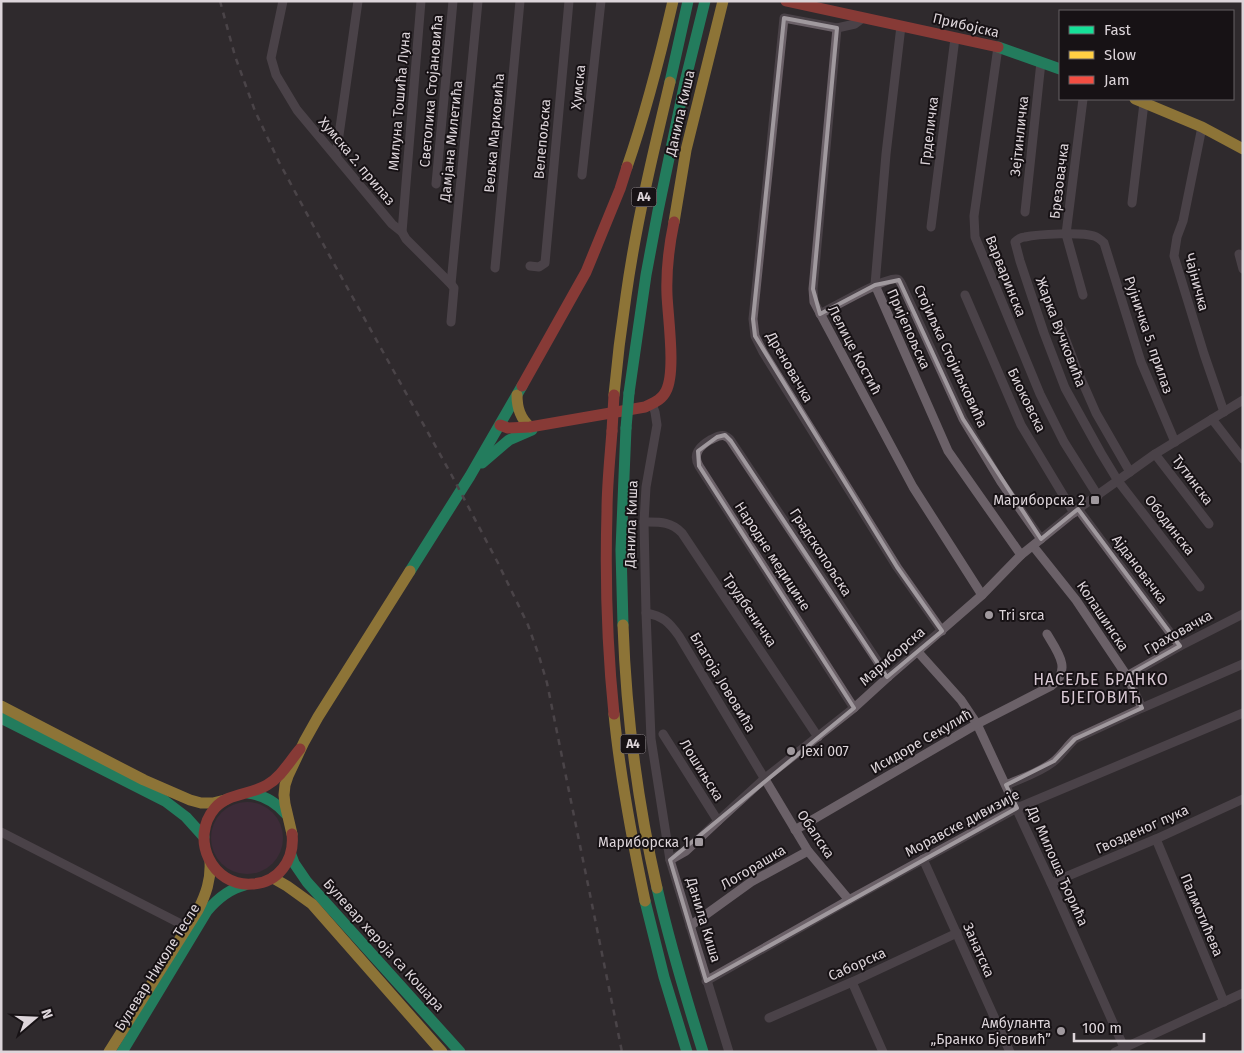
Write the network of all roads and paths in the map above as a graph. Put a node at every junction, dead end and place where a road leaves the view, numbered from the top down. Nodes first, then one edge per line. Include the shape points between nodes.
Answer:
1 (283, 1) edge
2 (358, 1) edge
3 (421, 1) edge
4 (453, 1) edge
5 (478, 1) edge
6 (520, 1) edge
7 (569, 1) edge
8 (601, 1) edge
9 (673, 1) edge
10 (688, 1) edge
11 (786, 1) edge
12 (705, 3) edge
13 (722, 5) edge
14 (863, 18) junction
15 (901, 26) junction
16 (837, 28) junction
17 (955, 38) junction
18 (998, 48) junction
19 (1041, 62) junction
20 (1059, 69) edge
21 (1083, 100) edge
22 (1140, 101) edge
23 (1202, 127) junction
24 (1243, 149) edge
25 (336, 156) junction
26 (582, 175) dead end
27 (436, 184) dead end
28 (1132, 203) dead end
29 (1025, 212) dead end
30 (931, 227) dead end
31 (402, 232) junction
32 (1066, 234) junction
33 (1239, 254) dead end
34 (530, 266) dead end
35 (495, 268) dead end
36 (1243, 269) edge
37 (451, 284) junction
38 (875, 285) junction
39 (965, 295) dead end
40 (1083, 295) dead end
41 (820, 314) junction
42 (451, 322) dead end
43 (1062, 330) dead end
44 (517, 395) junction
45 (1243, 400) edge
46 (652, 404) junction
47 (1224, 412) junction
48 (1212, 419) junction
49 (549, 424) junction
50 (500, 425) junction
51 (530, 427) junction
52 (731, 441) joint
53 (1175, 442) junction
54 (1155, 454) junction
55 (1243, 459) edge
56 (1130, 472) junction
57 (470, 476) junction
58 (1118, 481) junction
59 (1098, 496) junction
60 (1076, 511) junction
61 (644, 522) junction
62 (1209, 524) dead end
63 (1041, 539) junction
64 (1033, 546) junction
65 (1021, 555) junction
66 (1200, 587) dead end
67 (982, 595) junction
68 (646, 613) junction
69 (1243, 614) edge
70 (942, 630) junction
71 (1048, 634) dead end
72 (1180, 646) junction
73 (918, 652) junction
74 (1243, 664) edge
75 (1127, 676) junction
76 (888, 677) junction
77 (1, 706) edge
78 (854, 708) junction
79 (1142, 708) junction
80 (1243, 713) edge
81 (1, 718) edge
82 (977, 724) junction
83 (662, 734) dead end
84 (818, 738) junction
85 (300, 749) junction
86 (764, 779) junction
87 (1006, 785) junction
88 (246, 793) junction
89 (1243, 798) edge
90 (225, 800) junction
91 (1017, 808) junction
92 (289, 820) junction
93 (718, 821) junction
94 (795, 830) junction
95 (1, 832) edge
96 (204, 837) junction
97 (1156, 839) junction
98 (808, 851) junction
99 (290, 855) junction
100 (923, 859) junction
101 (670, 860) junction
102 (210, 862) junction
103 (273, 878) junction
104 (1051, 883) junction
105 (244, 885) junction
106 (849, 900) junction
107 (690, 926) junction
108 (187, 928) junction
109 (957, 933) junction
110 (706, 981) junction
111 (852, 982) junction
112 (1243, 993) edge
113 (1224, 1002) junction
114 (768, 1018) dead end
115 (1125, 1050) edge
116 (109, 1052) edge
117 (122, 1052) edge
118 (442, 1052) edge
119 (460, 1052) edge
120 (687, 1052) edge
121 (702, 1052) edge
122 (729, 1052) edge
123 (883, 1052) edge
124 (1010, 1052) edge
125 (1115, 1052) edge

1 - 25 street, Хумска 2. прилаз via 272,58 276,75 297,110
2 - 25 street
3 - 31 street, Милуна Тошића Луна
4 - 27 street, Светолика Стојановића
5 - 37 street, Дамјана Милетића
6 - 35 street, Вељка Марковића
7 - 34 street, Велепољска via 544,263
8 - 26 street, Хумска
9 - 44 main road via 643,120 611,213 586,272
10 - 120 main road, A4, bridge via 634,248 620,335 606,522 606,605 617,743 646,908
11 - 14 main road, Прибојска
12 - 121 main road, A4, bridge via 685,82 640,310 626,428 621,566 631,730 644,822 662,909
13 - 46 main road, Данила Киша via 686,150 670,248 667,272 670,380 663,396
14 - 15 main road, Прибојска
14 - 16 street via 855,24
15 - 17 main road, Прибојска
15 - 38 street, Пријепољска
16 - 41 street, Лелице Костић via 813,289 814,302
16 - 70 street, Дреновачка via 784,18 753,319 755,336 893,560
17 - 18 main road, Прибојска
17 - 30 street, Грделичка
18 - 19 main road, Прибојска
18 - 59 street, Варваринска via 974,216 974,237 1040,394 1064,442
19 - 20 main road, Прибојска
19 - 29 street, Зејтинличка
21 - 32 street, Брезовачка
22 - 23 main road
22 - 28 street
23 - 24 main road
23 - 47 street, Чајничка via 1174,256
25 - 31 street, Хумска 2. прилаз
31 - 37 street, Хумска 2. прилаз via 406,240
32 - 40 street, Брезовачка
32 - 53 street, Рујничка 5. прилаз via 1092,235 1104,243 1141,362
32 - 58 street, Жарка Вучковића via 1023,237 1015,242 1016,250 1065,388
33 - 36 street
37 - 42 street via 454,288
38 - 41 street
38 - 63 street, Стојиљка Стојиљковића via 899,280 963,418 1001,482
38 - 65 street, Пријепољска via 948,451
39 - 60 street, Биоковска via 1021,425
41 - 67 street, Лелице Костић via 912,487
43 - 56 street via 1096,413
44 - 50 main road
44 - 51 main road via 518,411
45 - 47 street, Мариборска
46 - 49 main road
46 - 61 street, Данила Киша via 657,425 646,487
47 - 48 street, Мариборска
48 - 53 street, Мариборска
48 - 55 street
49 - 51 main road
49 - 57 main road via 509,440
50 - 51 main road
50 - 57 main road
52 - 76 street, Градскопољска
52 - 78 street, Народне медицине via 722,435 706,443 696,455 697,463
53 - 54 street, Мариборска
54 - 56 street, Мариборска
54 - 62 street, Тутинска
56 - 58 street, Мариборска
57 - 85 main road
58 - 59 street, Мариборска
58 - 66 street, Ободинска
59 - 60 street, Мариборска
60 - 63 street, Мариборска
60 - 72 street, Ајдановачка
61 - 68 street, Данила Киша
61 - 84 street, Трудбеничка via 668,523 682,533
63 - 64 street, Мариборска
64 - 65 street, Мариборска
64 - 75 street, Колашинска via 1076,600
65 - 67 street, Мариборска
67 - 70 street, Мариборска
68 - 86 street, Благоја Јововића via 666,620 679,636
68 - 101 street, Данила Киша via 651,739
69 - 72 street, Граховачка
70 - 73 street, Мариборска
71 - 82 street, Исидоре Секулић via 1062,663 1062,673 1057,682
72 - 75 street, Граховачка
73 - 76 street, Мариборска
73 - 82 street, Др Милоша Ђорића via 962,700
74 - 79 street
75 - 79 street, Колашинска
76 - 78 street, Мариборска
77 - 90 main road via 144,780 190,800 213,803
78 - 84 street, Мариборска
79 - 87 street via 1076,739 1054,761 1034,774
80 - 91 street, Моравске дивизије
81 - 96 main road via 180,810
82 - 87 street, Др Милоша Ђорића
82 - 94 street, Исидоре Секулић
83 - 93 street, Лошињска
84 - 86 street, Мариборска
85 - 88 main road via 273,781
85 - 92 main road via 285,785
86 - 93 street, Мариборска
86 - 94 street, Обалска
87 - 91 street, Др Милоша Ђорића
88 - 90 main road
88 - 92 main road via 276,803
89 - 97 street, Гвозденог пука
90 - 96 main road via 208,818
91 - 100 street, Моравске дивизије
91 - 104 street, Др Милоша Ђорића
92 - 99 main road via 293,839
93 - 101 street, Мариборска via 686,851
94 - 98 street, Обалска
95 - 108 street
96 - 102 main road
97 - 104 street, Гвозденог пука
97 - 113 street, Палмотићева
98 - 106 street, Обалска
98 - 107 street, Логорашка via 751,882
99 - 103 main road
99 - 119 main road, Булевар хероја са Кошара via 307,882
100 - 106 street, Моравске дивизије
100 - 109 street, Занатска
101 - 107 street, Данила Киша
102 - 105 main road via 223,877
102 - 108 main road, Булевар Николе Тесле via 208,889
103 - 105 main road
103 - 118 main road, Булевар хероја са Кошара via 312,904
104 - 115 street, Др Милоша Ђорића
105 - 117 main road, Булевар Николе Тесле via 226,892 207,911
106 - 110 street, Моравске дивизије
107 - 110 street, Данила Киша
108 - 116 main road, Булевар Николе Тесле
109 - 111 street, Саборска
109 - 124 street, Занатска
110 - 122 street, Данила Киша
111 - 114 street, Саборска
111 - 123 street
112 - 113 street
113 - 115 street
115 - 125 street

